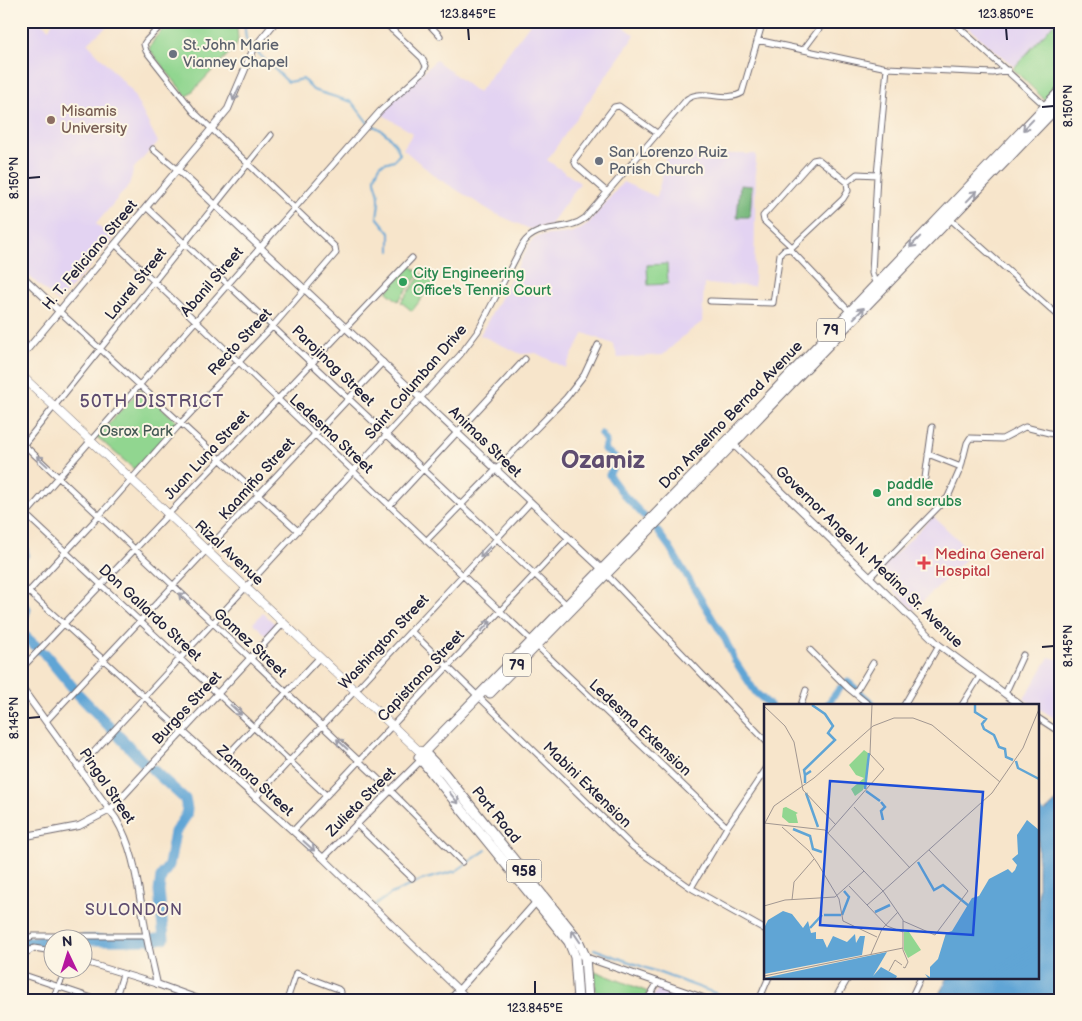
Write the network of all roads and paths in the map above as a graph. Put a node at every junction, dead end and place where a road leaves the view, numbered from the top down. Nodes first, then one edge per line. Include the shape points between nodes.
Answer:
1 (165, 21) edge
2 (276, 21) edge
3 (383, 21) edge
4 (401, 21) edge
5 (426, 21) edge
6 (763, 21) edge
7 (825, 21) edge
8 (952, 21) edge
9 (392, 30) junction
10 (440, 36) dead end
11 (757, 40) junction
12 (804, 49) junction
13 (887, 68) junction
14 (1008, 70) junction
15 (1061, 90) edge
16 (1061, 103) edge
17 (1049, 109) junction
18 (211, 130) junction
19 (657, 133) junction
20 (272, 135) dead end
21 (153, 148) dead end
22 (248, 165) junction
23 (178, 170) junction
24 (878, 175) junction
25 (847, 182) junction
26 (607, 192) junction
27 (216, 205) junction
28 (146, 207) junction
29 (293, 208) junction
30 (946, 216) junction
31 (115, 244) junction
32 (185, 244) junction
33 (260, 246) junction
34 (791, 248) junction
35 (412, 258) dead end
36 (21, 275) edge
37 (154, 281) junction
38 (227, 284) junction
39 (879, 286) junction
40 (304, 288) junction
41 (710, 301) dead end
42 (59, 311) junction
43 (849, 311) junction
44 (1061, 318) edge
45 (195, 321) junction
46 (273, 326) junction
47 (345, 326) junction
48 (598, 345) dead end
49 (100, 349) junction
50 (21, 357) edge
51 (525, 359) dead end
52 (383, 362) junction
53 (238, 363) junction
54 (312, 363) junction
55 (801, 368) junction
56 (21, 375) edge
57 (138, 385) junction
58 (348, 398) junction
59 (420, 398) junction
60 (276, 399) junction
61 (56, 406) junction
62 (181, 423) junction
63 (932, 426) dead end
64 (457, 432) junction
65 (314, 435) junction
66 (386, 435) junction
67 (1061, 436) edge
68 (91, 440) junction
69 (731, 442) junction
70 (22, 445) edge
71 (928, 454) junction
72 (220, 460) junction
73 (961, 467) junction
74 (495, 469) junction
75 (424, 470) junction
76 (353, 471) junction
77 (58, 477) junction
78 (925, 478) dead end
79 (131, 479) junction
80 (258, 496) junction
81 (530, 503) junction
82 (390, 506) junction
83 (462, 506) junction
84 (21, 510) edge
85 (26, 514) junction
86 (169, 515) junction
87 (100, 516) junction
88 (21, 520) edge
89 (298, 530) junction
90 (496, 539) junction
91 (568, 539) junction
92 (426, 541) junction
93 (135, 550) junction
94 (208, 551) junction
95 (66, 552) junction
96 (604, 572) junction
97 (534, 574) junction
98 (462, 576) junction
99 (870, 577) junction
100 (21, 585) edge
101 (102, 585) junction
102 (173, 587) junction
103 (247, 588) junction
104 (29, 592) junction
105 (21, 600) edge
106 (567, 605) junction
107 (499, 612) junction
108 (140, 621) junction
109 (283, 623) junction
110 (64, 624) junction
111 (212, 625) junction
112 (411, 631) junction
113 (533, 644) junction
114 (939, 645) junction
115 (810, 650) dead end
116 (1023, 655) dead end
117 (320, 658) junction
118 (181, 659) junction
119 (250, 659) junction
120 (104, 660) junction
121 (873, 663) dead end
122 (447, 667) junction
123 (21, 669) edge
124 (980, 676) junction
125 (21, 687) edge
126 (806, 690) dead end
127 (356, 691) junction
128 (286, 693) junction
129 (855, 693) junction
130 (218, 694) junction
131 (1005, 694) junction
132 (145, 697) junction
133 (480, 699) junction
134 (801, 704) edge
135 (868, 704) edge
136 (905, 704) edge
137 (963, 704) edge
138 (1019, 704) edge
139 (1040, 719) edge
140 (46, 721) junction
141 (392, 725) junction
142 (323, 726) junction
143 (254, 727) junction
144 (182, 731) junction
145 (1061, 733) edge
146 (764, 739) edge
147 (422, 756) junction
148 (290, 761) junction
149 (359, 761) junction
150 (219, 764) junction
151 (79, 768) junction
152 (764, 772) edge
153 (390, 790) junction
154 (326, 795) junction
155 (256, 798) junction
156 (110, 810) junction
157 (356, 824) junction
158 (727, 827) junction
159 (293, 831) junction
160 (21, 838) edge
161 (323, 858) junction
162 (462, 862) dead end
163 (412, 878) dead end
164 (691, 888) junction
165 (540, 898) junction
166 (764, 929) edge
167 (146, 936) junction
168 (21, 941) edge
169 (42, 949) edge
170 (21, 955) edge
171 (585, 956) junction
172 (575, 957) junction
173 (92, 964) edge
174 (21, 974) edge
175 (123, 974) junction
176 (62, 978) edge
177 (769, 978) edge
178 (847, 978) edge
179 (921, 978) edge
180 (658, 982) junction
181 (157, 984) junction
182 (58, 987) junction
183 (456, 990) junction
184 (912, 996) dead end
185 (52, 1000) edge
186 (98, 1000) edge
187 (115, 1000) edge
188 (201, 1000) edge
189 (287, 1000) edge
190 (340, 1000) edge
191 (450, 1000) edge
192 (469, 1000) edge
193 (578, 1000) edge
194 (588, 1000) edge
195 (647, 1000) edge
196 (709, 1000) edge
197 (759, 1000) edge
198 (835, 1000) edge

1 - 18 street, Recto Street via 146,41 146,51
2 -> 18 street, H. T. Feliciano Street via 254,48 234,100
3 - 9 street
4 - 9 street
5 - 10 street
6 - 11 street, Saint Columban Drive
7 - 12 street
8 - 14 street
9 - 29 street, Abanil Street via 422,58 426,66 423,72 380,111
11 - 12 street
11 - 19 street, Saint Columban Drive via 742,93 734,96 691,96
12 - 13 street
13 - 14 street via 993,73
13 - 24 street
14 - 17 street
15 - 17 main road, Don Anselmo Bernad Avenue / 79
16 - 17 main road, Don Anselmo Bernad Avenue / 79
17 - 30 main road, Don Anselmo Bernad Avenue / 79
18 - 22 street, Recto Street
18 - 23 street, H. T. Feliciano Street
19 - 26 street, Saint Columban Drive
19 - 26 street via 619,106 614,107 574,160
20 - 22 street, Laurel Street
21 - 23 street
22 - 27 street, Laurel Street
22 - 29 street, Recto Street
23 - 27 street, Animas Street
23 - 28 street, H. T. Feliciano Street
24 - 25 street via 857,174
24 - 39 street via 872,273
25 - 34 street via 848,190 843,199
25 - 34 street via 816,158 764,214 764,221
26 - 59 street, Saint Columban Drive via 579,222 531,234 470,344
27 - 32 street, Laurel Street
27 - 33 street, Animas Street
28 - 31 street, H. T. Feliciano Street
28 - 32 street, Parojinog Street
29 - 33 street, Abanil Street
29 - 40 street, Recto Street via 336,250
30 - 39 main road, Don Anselmo Bernad Avenue / 79
30 - 44 street
31 - 37 street, Ledesma Street
31 - 42 street, H. T. Feliciano Street
32 - 37 street, Laurel Street
32 - 38 street, Parojinog Street
33 - 38 street, Abanil Street
33 - 40 street, Animas Street
34 - 41 street via 780,254 773,302
34 - 43 street
35 - 47 street, Juan Luna Street
36 - 42 street
37 - 45 street, Ledesma Street
37 - 49 street, Laurel Street
38 - 45 street, Abanil Street
38 - 46 street, Parojinog Street
39 - 43 main road, Don Anselmo Bernad Avenue / 79
55 -> 39 main road, Don Anselmo Bernad Avenue / 79
40 - 46 street, Recto Street
40 - 47 street, Animas Street
42 - 49 street
42 - 50 street, H. T. Feliciano Street
43 - 55 main road, Don Anselmo Bernad Avenue / 79
45 - 53 street, Ledesma Street
45 - 57 street, Abanil Street
46 - 53 street, Recto Street
46 - 54 street, Parojinog Street
47 - 52 street, Animas Street
47 - 54 street, Juan Luna Street
48 - 74 street via 576,387
49 - 57 street
49 - 61 street, Laurel Street
51 - 64 street
52 - 58 street, Kaamiño Street
52 - 59 street, Animas Street
53 - 60 street, Ledesma Street
53 - 62 street, Recto Street
54 - 58 street, Parojinog Street
54 - 60 street, Juan Luna Street
55 - 69 main road, Don Anselmo Bernad Avenue / 79
56 - 61 main road, Rizal Avenue
57 - 62 street
57 - 68 street, Abanil Street
58 - 65 street, Kaamiño Street
58 - 66 street, Parojinog Street
59 - 64 street, Animas Street
59 - 66 street, Saint Columban Drive
60 - 65 street, Ledesma Street
60 - 72 street, Juan Luna Street
61 - 68 main road, Rizal Avenue
61 - 70 street, Laurel Street
62 - 72 street
62 - 79 street, Recto Street
63 - 71 street
64 - 74 street, Animas Street
64 - 75 street
65 - 76 street, Ledesma Street
65 - 80 street, Kaamiño Street
66 - 75 street, Parojinog Street
66 - 76 street, Saint Columban Drive
67 - 73 street via 1025,427 1002,439 974,437 967,444
68 - 77 street, Abanil Street
68 - 79 main road, Rizal Avenue
69 - 96 main road, Don Anselmo Bernad Avenue / 79
69 - 99 street, Governor Angel N. Medina Sr. Avenue
77 -> 70 street, Gomez Street
71 - 73 street
71 - 78 street
72 - 80 street
72 - 86 street, Juan Luna Street
73 - 99 street via 948,497
74 - 81 street, Animas Street
74 - 83 street
75 - 82 street
75 - 83 street, Parojinog Street
76 - 82 street, Ledesma Street
76 - 89 street, Saint Columban Drive
77 - 85 street, Abanil Street
77 - 87 street, Gomez Street
79 - 86 main road, Rizal Avenue
79 - 87 street, Recto Street
80 - 89 street
80 - 94 street, Kaamiño Street
81 - 90 street, Washington Street
81 - 91 street, Animas Street
82 - 92 street, Ledesma Street
83 - 90 street, Parojinog Street
83 - 92 street
84 - 85 street, Don Gallardo Street
85 - 88 street, Abanil Street
85 - 95 street, Don Gallardo Street
86 - 93 street, Juan Luna Street
86 - 94 main road, Rizal Avenue
87 - 93 street, Gomez Street
87 - 95 street, Recto Street
89 - 103 street, Saint Columban Drive
90 - 97 street, Parojinog Street
90 -> 98 street, Washington Street
91 - 96 street, Animas Street
91 - 97 street, Capistrano Street
92 - 98 street, Ledesma Street
93 - 101 street, Juan Luna Street
93 - 102 street, Gomez Street
94 - 102 street, Kaamiño Street
94 - 103 main road, Rizal Avenue
95 - 101 street, Don Gallardo Street
95 - 104 street, Recto Street
96 - 106 main road, Don Anselmo Bernad Avenue / 79
96 - 113 main road, Don Anselmo Bernad Avenue / 79
96 - 146 street, Animas Street
97 - 106 street, Parojinog Street
97 - 107 street, Capistrano Street
98 - 107 street, Ledesma Street
98 - 112 street, Washington Street
99 - 114 street, Governor Angel N. Medina Sr. Avenue
100 - 104 street, Zamora Street
101 - 108 street, Don Gallardo Street
101 - 110 street, Juan Luna Street
102 - 108 street, Kaamiño Street
111 -> 102 street, Gomez Street
103 - 109 main road, Rizal Avenue
103 - 111 street, Saint Columban Drive
104 - 105 street, Recto Street
104 - 110 street, Zamora Street
106 - 113 main road, Don Anselmo Bernad Avenue / 79
107 - 113 street, Ledesma Street
122 -> 107 street, Capistrano Street
108 - 118 street, Don Gallardo Street
108 - 120 street, Kaamiño Street
109 - 117 main road, Rizal Avenue
109 - 119 street, Burgos Street
110 - 120 street, Zamora Street
110 - 123 street, Juan Luna Street
111 - 118 street, Saint Columban Drive
111 - 119 street, Gomez Street
112 - 122 street, Mabini Extension
112 - 127 street, Washington Street
113 - 133 main road, Don Anselmo Bernad Avenue / 79
113 - 158 street, Ledesma Extension
114 - 124 street, Governor Angel N. Medina Sr. Avenue
114 - 136 street
115 - 129 street
116 - 131 street
117 - 127 main road, Rizal Avenue
117 - 128 street
118 - 130 street, Don Gallardo Street
118 - 132 street, Saint Columban Drive
119 - 128 street, Gomez Street
119 - 130 street, Burgos Street
120 - 132 street, Zamora Street
120 - 140 street, Kaamiño Street
121 - 129 street
122 - 133 street, Mabini Extension
122 - 141 street, Capistrano Street
124 - 131 street, Governor Angel N. Medina Sr. Avenue
124 - 137 street
125 - 140 street, Pingol Street
126 - 134 street
127 - 141 main road, Rizal Avenue
127 - 142 street, Washington Street
128 - 142 street, Gomez Street
128 - 143 street
129 - 135 street
130 -> 143 street, Don Gallardo Street
130 - 144 street, Burgos Street
131 - 138 street, Governor Angel N. Medina Sr. Avenue
132 - 144 street, Zamora Street
132 - 151 street, Saint Columban Drive
133 - 147 main road, Don Anselmo Bernad Avenue / 79
133 - 164 street, Mabini Extension via 633,847
139 - 145 street
140 - 151 street, Pingol Street
141 - 147 main road, Rizal Avenue
141 - 149 street, Capistrano Street
142 - 148 street, Washington Street
149 -> 142 street, Gomez Street
143 - 148 street, Don Gallardo Street
143 - 150 street
144 - 150 street, Zamora Street
144 - 156 street, Burgos Street
147 - 153 street, Zulieta Street
147 - 165 main road, Port Road / 958
148 - 154 street, Don Gallardo Street
148 - 155 street, Washington Street
149 - 153 street, Gomez Street
149 - 154 street, Capistrano Street
150 - 155 street, Zamora Street
151 - 156 street, Pingol Street
152 - 158 street
153 - 157 street, Zulieta Street
153 - 162 street, Gomez Street
154 - 159 street, Capistrano Street
155 - 159 street, Zamora Street
156 - 160 street via 79,826
156 - 167 street, Pingol Street via 130,848
157 - 161 street, Zulieta Street
157 - 163 street
158 - 164 street
159 -> 161 street, Zamora Street
161 - 183 street, Zamora Street
164 - 166 street, Mabini Extension
171 -> 165 main road, Port Road / 958 via 573,931
165 - 172 main road, Port Road / 958
165 - 183 street
167 - 168 street via 33,936
167 - 181 street, Pingol Street
169 - 170 street via 34,948
171 - 172 street
171 - 180 street
171 - 194 main road, Port Road / 958
172 - 193 main road, Port Road / 958
173 - 175 street
174 - 182 street
175 - 181 street
175 - 187 street
176 - 182 street
177 - 197 street
178 - 198 street
179 - 184 street
180 - 195 street
180 - 196 street
181 - 188 street
182 - 185 street
182 - 186 street
183 - 191 street
183 - 192 street, Zamora Street
189 - 190 street via 296,973 338,989

